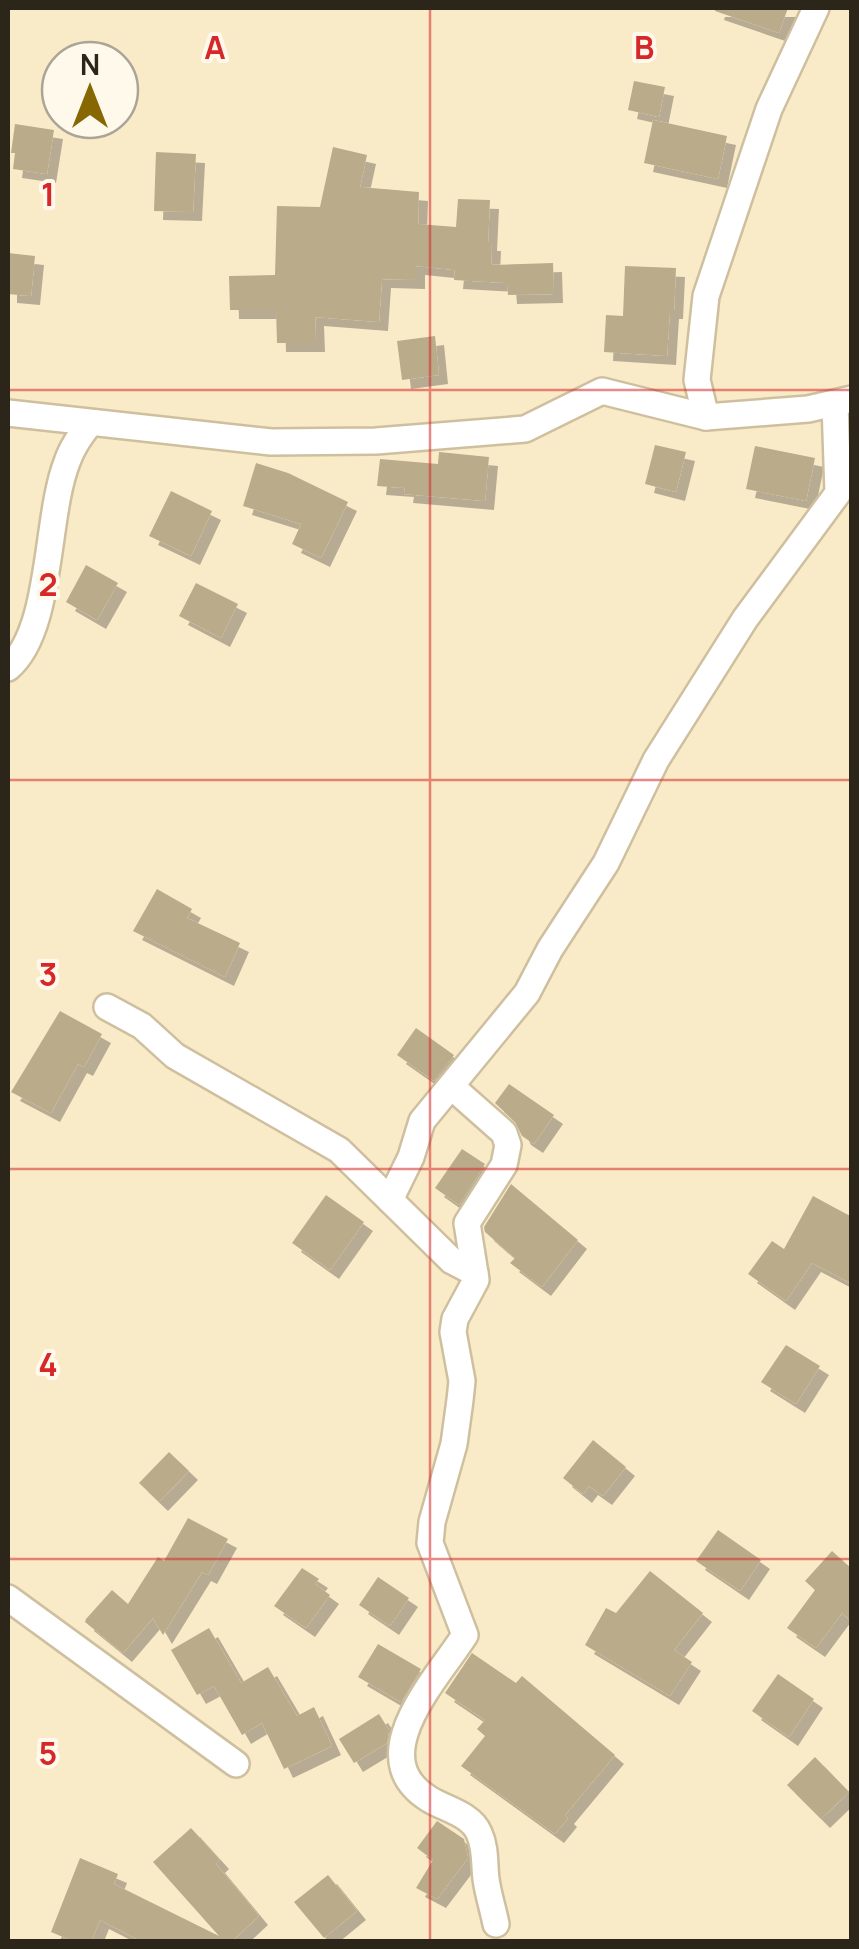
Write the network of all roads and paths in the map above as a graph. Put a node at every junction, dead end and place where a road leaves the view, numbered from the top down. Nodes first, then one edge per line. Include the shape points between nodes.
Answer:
1 (816, 8) edge
2 (844, 401) edge
3 (8, 412) edge
4 (706, 416) junction
5 (90, 423) junction
6 (8, 668) edge
7 (108, 1007) dead end
8 (452, 1086) junction
9 (390, 1200) junction
10 (475, 1273) junction
11 (8, 1598) edge
12 (236, 1764) dead end
13 (496, 1924) dead end

1 - 4 street via 768,109 706,296 697,380
2 - 4 street
2 - 8 street via 838,494 745,619 656,760 606,863 528,992
3 - 5 street
4 - 5 street via 602,390 525,429 376,440 271,442
5 - 6 street via 65,466 36,617 22,654
7 - 9 street via 175,1056 339,1150
8 - 9 street via 422,1121
8 - 10 street via 504,1132 508,1145 504,1165 468,1223
9 - 10 street via 452,1262
10 - 13 street via 455,1319 460,1400 430,1543 466,1635 400,1746 410,1782 478,1829
11 - 12 street

